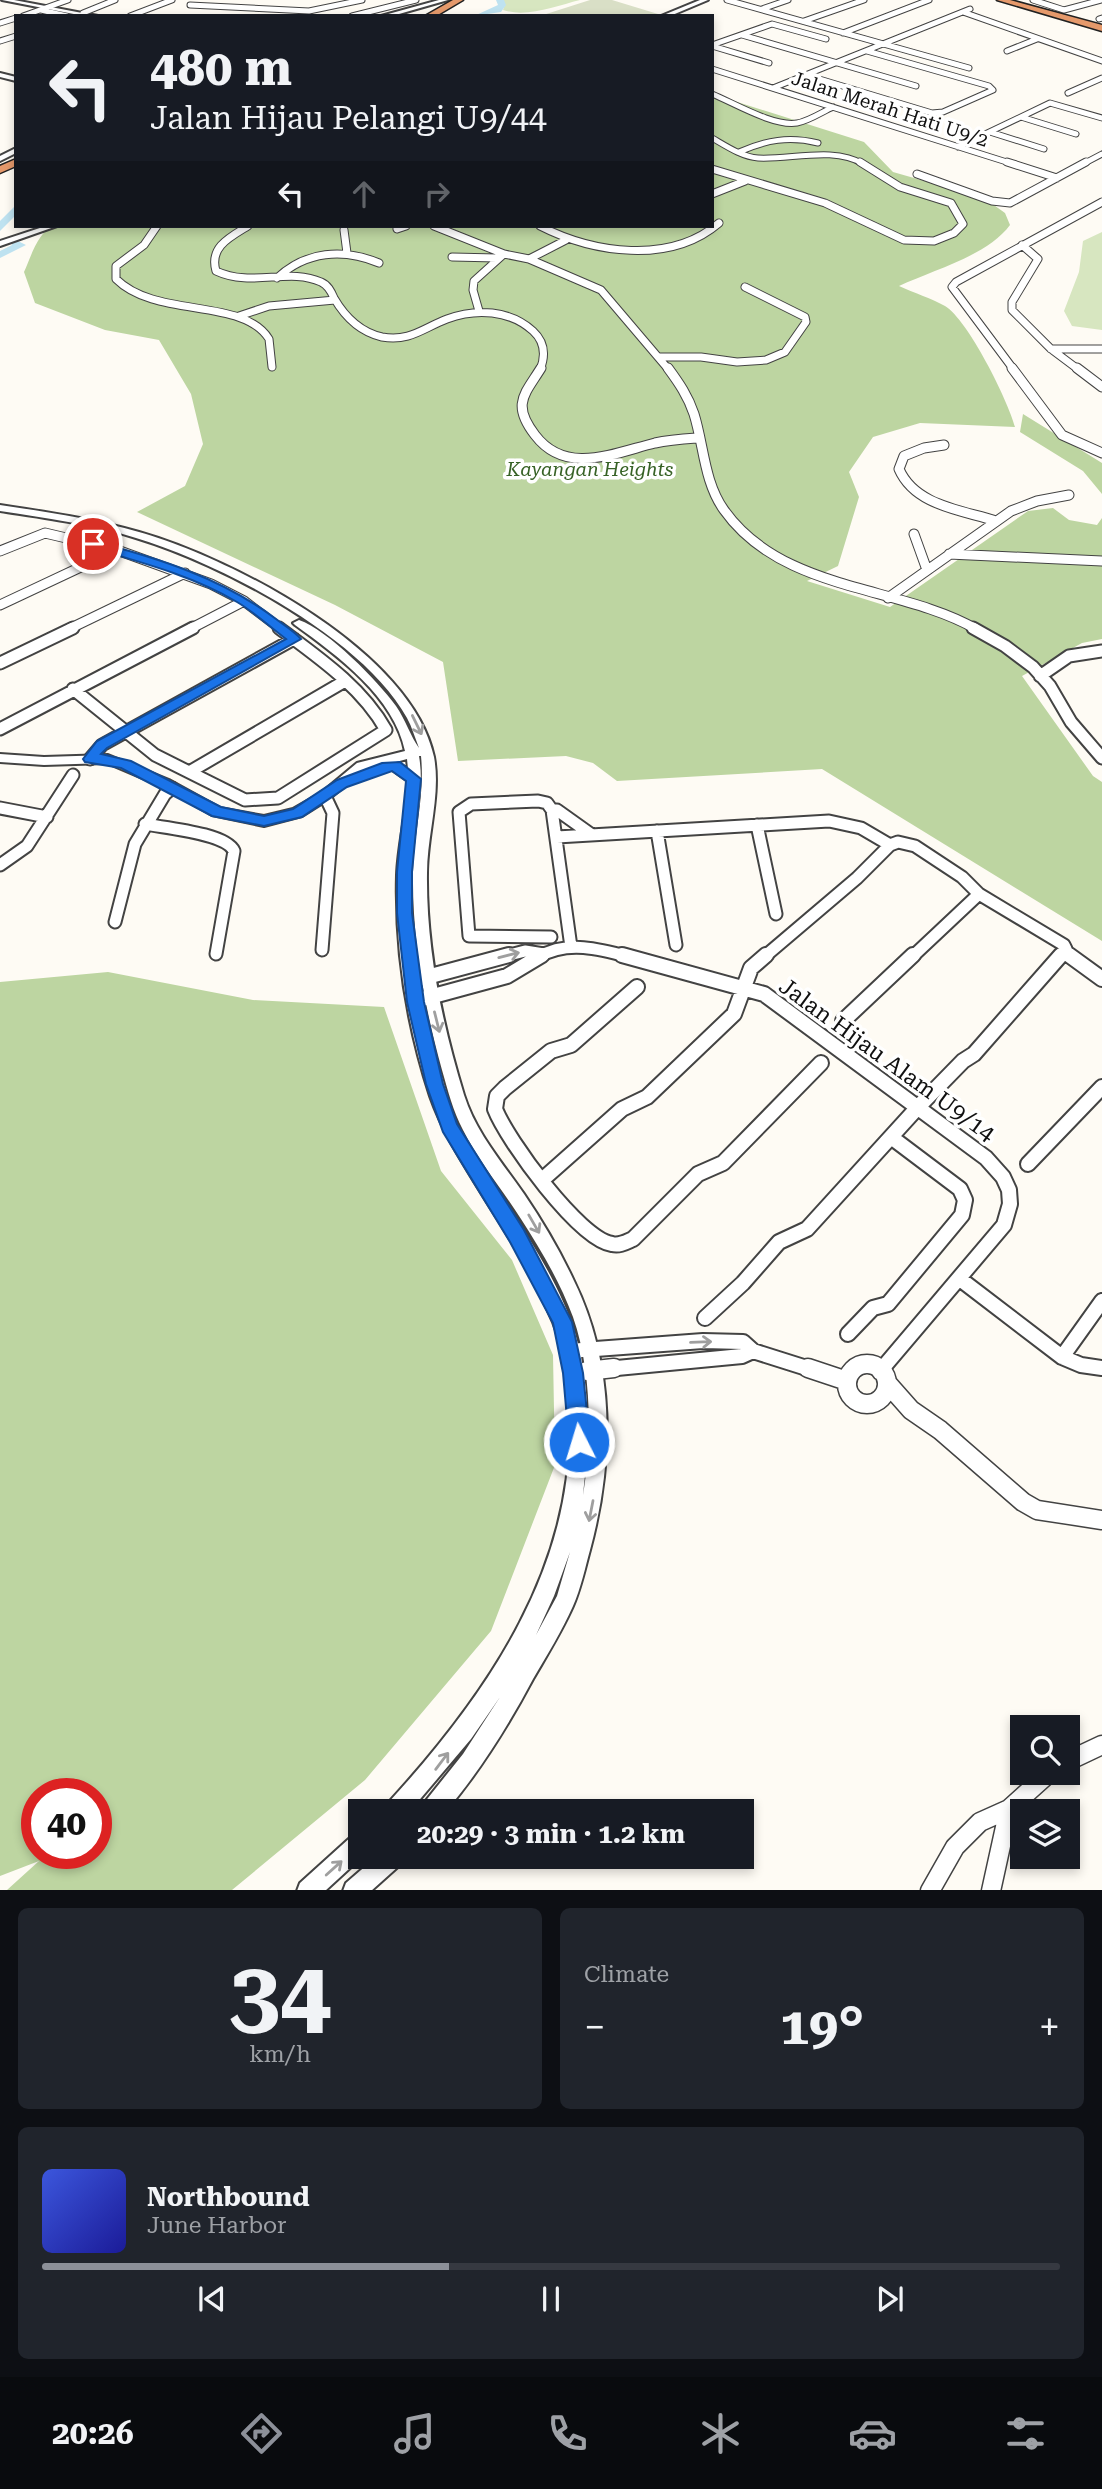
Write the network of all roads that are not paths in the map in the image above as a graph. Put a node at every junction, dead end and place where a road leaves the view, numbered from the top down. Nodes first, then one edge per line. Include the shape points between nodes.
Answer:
1 (5, 0) edge
2 (68, 0) edge
3 (115, 0) edge
4 (172, 0) edge
5 (362, 0) edge
6 (416, 0) edge
7 (444, 0) edge
8 (456, 0) edge
9 (470, 0) edge
10 (705, 0) edge
11 (727, 0) edge
12 (788, 0) edge
13 (864, 0) edge
14 (929, 0) edge
15 (1001, 0) edge
16 (1012, 0) edge
17 (1033, 0) edge
18 (1101, 0) edge
19 (16, 1) edge
20 (1044, 1) edge
21 (351, 3) junction
22 (190, 5) dead end
23 (52, 6) junction
24 (234, 8) junction
25 (761, 9) junction
26 (970, 9) dead end
27 (41, 10) junction
28 (370, 12) junction
29 (963, 12) junction
30 (83, 13) junction
31 (29, 14) edge
32 (58, 14) edge
33 (87, 14) edge
34 (135, 14) edge
35 (229, 14) edge
36 (361, 14) edge
37 (391, 14) edge
38 (403, 14) edge
39 (432, 14) edge
40 (446, 14) edge
41 (669, 14) edge
42 (804, 22) junction
43 (1101, 23) edge
44 (843, 33) junction
45 (742, 35) junction
46 (827, 39) dead end
47 (1037, 39) junction
48 (884, 44) junction
49 (714, 45) edge
50 (714, 47) edge
51 (867, 51) junction
52 (1007, 51) dead end
53 (1102, 61) edge
54 (769, 63) dead end
55 (837, 63) junction
56 (969, 68) dead end
57 (714, 70) edge
58 (806, 75) junction
59 (1102, 78) edge
60 (916, 86) dead end
61 (773, 88) junction
62 (852, 89) junction
63 (1068, 93) dead end
64 (714, 95) edge
65 (838, 95) dead end
66 (833, 107) junction
67 (1021, 117) junction
68 (1102, 118) edge
69 (990, 132) junction
70 (1076, 134) dead end
71 (714, 139) edge
72 (818, 143) dead end
73 (958, 147) junction
74 (1044, 149) dead end
75 (14, 152) edge
76 (739, 152) junction
77 (1102, 154) edge
78 (0, 164) edge
79 (714, 170) edge
80 (916, 174) dead end
81 (1057, 178) junction
82 (745, 181) junction
83 (714, 193) edge
84 (1102, 202) edge
85 (719, 223) dead end
86 (714, 227) edge
87 (47, 228) edge
88 (156, 228) edge
89 (245, 228) edge
90 (400, 228) edge
91 (438, 228) edge
92 (544, 228) edge
93 (569, 228) edge
94 (713, 228) edge
95 (397, 229) dead end
96 (344, 230) dead end
97 (564, 239) junction
98 (0, 244) edge
99 (1022, 245) junction
100 (347, 253) junction
101 (501, 256) junction
102 (452, 257) dead end
103 (529, 259) junction
104 (379, 263) dead end
105 (277, 278) junction
106 (745, 287) dead end
107 (335, 300) junction
108 (479, 311) junction
109 (239, 316) junction
110 (1051, 349) junction
111 (1102, 349) edge
112 (660, 357) junction
113 (272, 367) dead end
114 (1102, 387) edge
115 (698, 438) junction
116 (944, 445) dead end
117 (1102, 453) edge
118 (1069, 495) dead end
119 (0, 508) edge
120 (0, 514) edge
121 (996, 521) junction
122 (914, 534) dead end
123 (117, 550) junction
124 (0, 551) edge
125 (949, 554) junction
126 (1102, 561) edge
127 (927, 570) junction
128 (185, 573) junction
129 (888, 598) junction
130 (244, 601) junction
131 (0, 605) edge
132 (294, 639) junction
133 (1102, 651) edge
134 (0, 663) edge
135 (1040, 676) junction
136 (345, 681) junction
137 (73, 690) junction
138 (0, 729) edge
139 (125, 732) junction
140 (418, 753) junction
141 (0, 758) edge
142 (1102, 758) edge
143 (90, 759) junction
144 (393, 761) junction
145 (191, 771) junction
146 (73, 775) dead end
147 (414, 779) junction
148 (172, 788) junction
149 (325, 796) junction
150 (0, 807) edge
151 (552, 810) junction
152 (47, 817) junction
153 (145, 824) junction
154 (757, 825) junction
155 (657, 831) junction
156 (592, 835) junction
157 (557, 837) junction
158 (890, 845) junction
159 (0, 865) edge
160 (979, 894) junction
161 (776, 914) dead end
162 (115, 922) dead end
163 (551, 937) dead end
164 (676, 945) dead end
165 (572, 947) junction
166 (322, 950) dead end
167 (1065, 951) junction
168 (216, 954) dead end
169 (544, 954) junction
170 (420, 979) junction
171 (1102, 979) edge
172 (637, 987) dead end
173 (745, 987) junction
174 (423, 999) junction
175 (843, 1021) dead end
176 (821, 1063) dead end
177 (1102, 1087) edge
178 (919, 1106) junction
179 (891, 1136) junction
180 (1028, 1164) dead end
181 (542, 1181) junction
182 (960, 1279) junction
183 (1102, 1301) edge
184 (705, 1318) dead end
185 (848, 1334) dead end
186 (588, 1348) junction
187 (569, 1351) junction
188 (753, 1351) junction
189 (1062, 1357) junction
190 (1102, 1368) edge
191 (593, 1370) junction
192 (573, 1373) junction
193 (884, 1377) junction
194 (847, 1381) junction
195 (874, 1404) junction
196 (911, 1410) junction
197 (1102, 1520) edge
198 (1102, 1745) edge
199 (1080, 1755) edge
200 (1036, 1785) edge
201 (407, 1799) edge
202 (441, 1799) edge
203 (1009, 1809) junction
204 (348, 1855) edge
205 (379, 1869) edge
206 (309, 1890) edge
207 (355, 1890) edge
208 (931, 1890) edge
209 (991, 1890) edge

1 - 19 street
2 - 23 street
3 - 30 street
4 - 34 street
5 - 21 street
6 - 28 street
7 - 37 street
8 - 38 street
8 - 39 highway
9 - 40 highway
10 - 41 street
11 - 25 street
12 - 25 street
13 - 42 street
14 - 44 street
15 - 43 highway
16 - 43 highway
17 - 20 street
18 - 20 street via 1069,9
19 - 23 street
21 - 24 street via 309,11
21 - 28 street
22 - 24 street
23 - 27 street
23 - 30 street
24 - 35 street
25 - 42 street
26 - 29 street
27 - 31 street
27 - 32 street
28 - 36 street
29 - 47 street
29 - 48 street
30 - 33 street
42 - 44 street
44 - 48 street
45 - 46 street via 769,25
45 - 49 street
45 - 55 street
47 - 52 street
47 - 53 street
48 - 51 street
48 - 56 street
50 - 54 street
51 - 55 street
51 - 62 street via 993,90 936,113
55 - 58 street
55 - 60 street
57 - 61 street, Jalan Merah Hati U9/2
58 - 61 street
58 - 62 street
59 - 63 street
61 - 66 street, Jalan Merah Hati U9/2
62 - 65 street
64 - 66 street via 783,123 795,123
66 - 73 street, Jalan Merah Hati U9/2
67 - 68 street via 1050,103
67 - 69 street
67 - 70 street
69 - 73 street
69 - 74 street
71 - 76 street
72 - 76 street via 780,137
73 - 81 street, Jalan Merah Hati U9/2
75 - 78 street
76 - 82 street via 760,158 853,159 900,187 951,203 963,224 932,242 911,242 843,209
77 - 81 street
79 - 82 street
80 - 81 street via 1002,203
82 - 83 street
84 - 99 street
85 - 86 street
87 - 98 street
88 - 109 street via 144,245 116,266 118,283 147,299
89 - 105 street via 220,244 213,266 233,278
90 - 95 street
91 - 101 street
92 - 97 street
93 - 97 street
94 - 97 street via 703,237 665,248
96 - 100 street
97 - 103 street
99 - 110 street via 1038,259 1012,302 1012,310
99 - 117 street via 956,282 954,293 1062,435
100 - 104 street
100 - 105 street via 311,257 293,264
101 - 102 street
101 - 103 street
101 - 108 street via 474,281
103 - 112 street via 601,290
105 - 107 street via 320,281 331,289
106 - 112 street via 805,317 785,352 752,362
107 - 108 street via 354,326 389,338 411,338 444,320
107 - 109 street via 269,306
108 - 115 street via 522,323 542,342 543,365 523,397 527,424 550,450 572,459 593,460 655,443
109 - 113 street via 269,338
110 - 111 street
110 - 114 street
112 - 115 street via 687,395
115 - 129 street via 723,509 769,552 832,581
116 - 121 street via 904,456 899,469 905,483 920,496
118 - 121 street via 1023,506
119 -> 140 street via 91,522 143,536 282,600 333,634 383,679 410,712 424,739
120 - 140 street via 72,525 138,542 218,574 322,639 385,700
121 - 125 street
122 - 127 street
123 - 124 street via 46,533
123 - 128 street
123 - 131 street
125 - 126 street
125 - 127 street
127 - 129 street
128 - 130 street
128 - 134 street
129 - 135 street via 972,626
130 - 132 street
130 - 137 street
132 - 136 street
132 - 139 street
133 - 135 street via 1069,656
135 - 142 street
136 - 145 street
136 - 145 street via 378,713 384,732 278,798 259,801 232,795
137 - 138 street
137 - 139 street
139 - 143 street via 102,745
139 - 145 street via 155,755
140 - 144 street
140 - 144 street
140 - 147 street
140 - 170 street via 428,792 419,868
141 - 143 street
143 - 148 street via 126,764
144 - 147 street
144 - 149 street
146 - 152 street
147 - 170 street via 404,913
148 - 149 street via 217,812 264,821 297,813
148 - 153 street
149 - 166 street via 333,813
150 - 152 street
151 - 156 street
151 - 157 street
151 - 163 street via 538,801 471,804 458,817 469,936
152 - 159 street via 27,846
153 - 162 street via 135,844
153 - 168 street via 219,838 232,846
154 - 155 street
154 - 158 street via 848,822
154 - 161 street
155 - 156 street
155 - 164 street
156 - 157 street
157 - 165 street
158 - 160 street via 915,846
158 - 173 street via 751,968
160 - 167 street
160 - 175 street
165 - 169 street, Jalan Hijau Alam U9/14
165 - 173 street, Jalan Hijau Alam U9/14 via 598,949
167 - 171 street
167 - 178 street via 974,1054
170 -> 169 street via 525,951
169 - 174 street via 507,976
170 - 174 street
172 - 181 street via 570,1045 551,1051 497,1096 499,1119
173 - 178 street, Jalan Hijau Alam U9/14 via 764,995
173 - 181 street via 734,1014 647,1097 622,1109
174 -> 186 street via 464,1119 535,1224 582,1317
174 - 187 street via 435,1084 449,1127 517,1236 562,1322
176 - 181 street via 723,1163 698,1174 623,1244 596,1238
177 - 180 street
178 - 179 street
178 - 182 street, Jalan Hijau Alam U9/14 via 1000,1172 1010,1194 1011,1211 1004,1225
179 - 184 street via 807,1229 779,1242
179 - 185 street via 960,1189 964,1208 888,1304 873,1308
182 - 189 street
182 - 193 street, Jalan Hijau Alam U9/14 via 883,1365
183 - 189 street
186 - 187 street
186 -> 188 street via 703,1341 743,1342
186 - 191 street
187 - 192 street
188 - 191 street via 742,1356
188 - 194 street
189 - 190 street
191 - 192 street
191 -> 202 street via 600,1433 597,1479 566,1598 493,1732
201 -> 192 street via 434,1771 508,1668 561,1552 575,1497 579,1442
193 - 194 street via 861,1364 850,1371
193 - 195 street via 885,1397
193 - 196 street
194 - 195 street via 854,1397
195 - 196 street via 891,1403
196 - 197 street via 1023,1502 1037,1510
198 - 199 street
200 - 203 street
203 - 208 street via 980,1822 955,1847
203 - 209 street
206 -> 204 street
205 - 207 street

